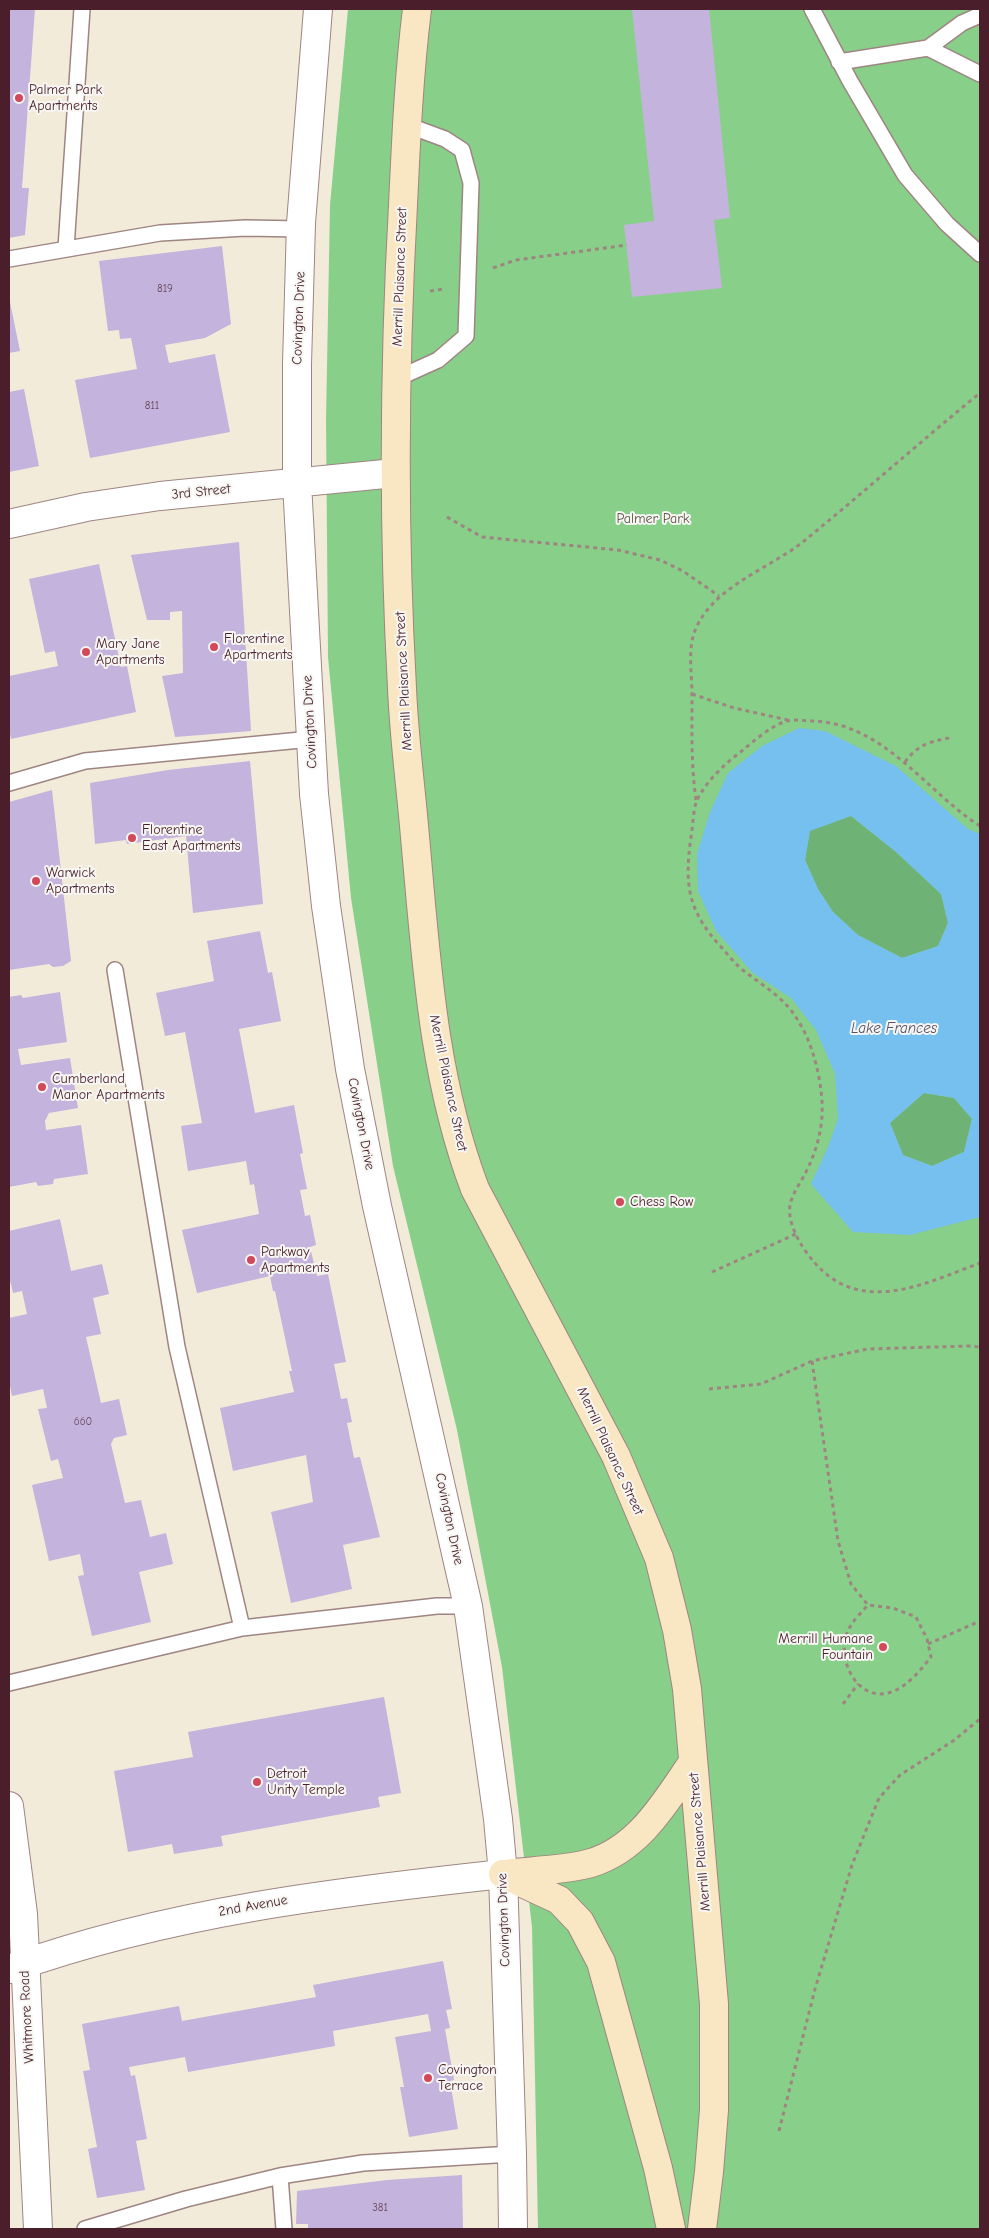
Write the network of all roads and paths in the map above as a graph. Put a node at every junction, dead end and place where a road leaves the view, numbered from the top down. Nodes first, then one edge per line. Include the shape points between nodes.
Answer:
1 (82, 9) edge
2 (318, 9) edge
3 (417, 9) edge
4 (812, 9) edge
5 (980, 15) edge
6 (928, 48) junction
7 (839, 62) junction
8 (980, 74) edge
9 (407, 125) junction
10 (302, 229) junction
11 (627, 245) dead end
12 (66, 248) junction
13 (980, 254) edge
14 (9, 259) edge
15 (469, 278) junction
16 (398, 296) junction
17 (396, 379) junction
18 (980, 393) edge
19 (395, 473) junction
20 (297, 482) junction
21 (447, 516) dead end
22 (9, 524) edge
23 (719, 596) junction
24 (692, 694) junction
25 (788, 720) junction
26 (950, 738) dead end
27 (311, 739) junction
28 (906, 762) junction
29 (9, 783) edge
30 (696, 802) junction
31 (980, 826) edge
32 (115, 970) dead end
33 (796, 1234) junction
34 (980, 1263) edge
35 (712, 1272) dead end
36 (980, 1347) edge
37 (812, 1361) junction
38 (710, 1389) dead end
39 (868, 1604) junction
40 (468, 1606) junction
41 (980, 1621) edge
42 (242, 1628) junction
43 (928, 1644) junction
44 (9, 1682) edge
45 (858, 1684) junction
46 (843, 1704) dead end
47 (980, 1718) edge
48 (693, 1762) junction
49 (9, 1806) edge
50 (503, 1874) junction
51 (17, 1966) edge
52 (779, 2131) dead end
53 (512, 2154) junction
54 (280, 2176) junction
55 (38, 2229) edge
56 (85, 2229) edge
57 (284, 2229) edge
58 (512, 2229) edge
59 (671, 2229) edge
60 (702, 2229) edge

1 - 12 lane
2 - 10 street, Covington Drive
3 - 9 street, Merrill Plaisance Street
4 - 7 lane
5 - 6 lane via 962,23
6 - 7 lane
6 - 8 lane
7 - 13 lane via 905,175 947,224
9 - 15 lane via 444,139 462,150 471,183
9 - 16 street, Merrill Plaisance Street
10 - 12 lane via 245,228 160,233
10 - 20 street, Covington Drive
11 - 15 path via 516,260
12 - 14 lane
15 - 16 path via 446,288
15 - 17 lane via 466,336 438,360
16 - 17 street, Merrill Plaisance Street
17 - 19 street, Merrill Plaisance Street
18 - 23 path via 802,543
19 - 20 street, 3rd Street
19 - 48 street, Merrill Plaisance Street via 402,690 428,986 444,1079 462,1152 476,1188 616,1456 659,1558 679,1640
20 - 22 street, 3rd Street via 160,496
20 - 27 street, Covington Drive
21 - 23 path via 482,537 618,550 660,560 683,571
23 - 24 path via 696,629 690,671
24 - 25 path via 734,708
24 - 30 path via 691,747
25 - 28 path via 830,722 869,737
25 - 30 path via 757,738 724,765
26 - 28 path via 929,742 912,752
27 - 29 lane via 85,761
27 - 40 street, Covington Drive via 326,906 350,1069 377,1206
28 - 31 path via 964,816
30 - 33 path via 688,884 694,910 707,932 740,968 781,999 796,1017 819,1076 822,1131 790,1206 791,1223
32 - 42 lane via 177,1347
33 - 34 path via 814,1264 852,1288 874,1292 919,1287
33 - 35 path
36 - 37 path via 867,1349
37 - 38 path via 761,1384
37 - 39 path via 838,1541 851,1584
39 - 43 path via 893,1608 916,1617
39 - 45 path via 848,1629 844,1647 847,1668
40 - 42 lane via 437,1606
40 - 50 street, Covington Drive
41 - 43 path
42 - 44 lane
43 - 45 path via 931,1657 916,1676 896,1690 880,1694
45 - 46 path
47 - 52 path via 954,1741 900,1775 879,1798 852,1865 815,1989
48 - 50 street via 660,1811 637,1836 618,1850 591,1863
48 - 60 street, Merrill Plaisance Street via 715,2021 714,2110
49 - 51 street, Whitmore Road via 23,1914
50 - 51 street, 2nd Avenue via 332,1893 232,1909 132,1931
50 - 53 street, Covington Drive
50 - 59 street via 559,1900 580,1922 601,1962 658,2168
51 - 55 street, Whitmore Road
53 - 54 lane via 363,2163
53 - 58 street, Covington Drive
54 - 56 lane
54 - 57 lane

